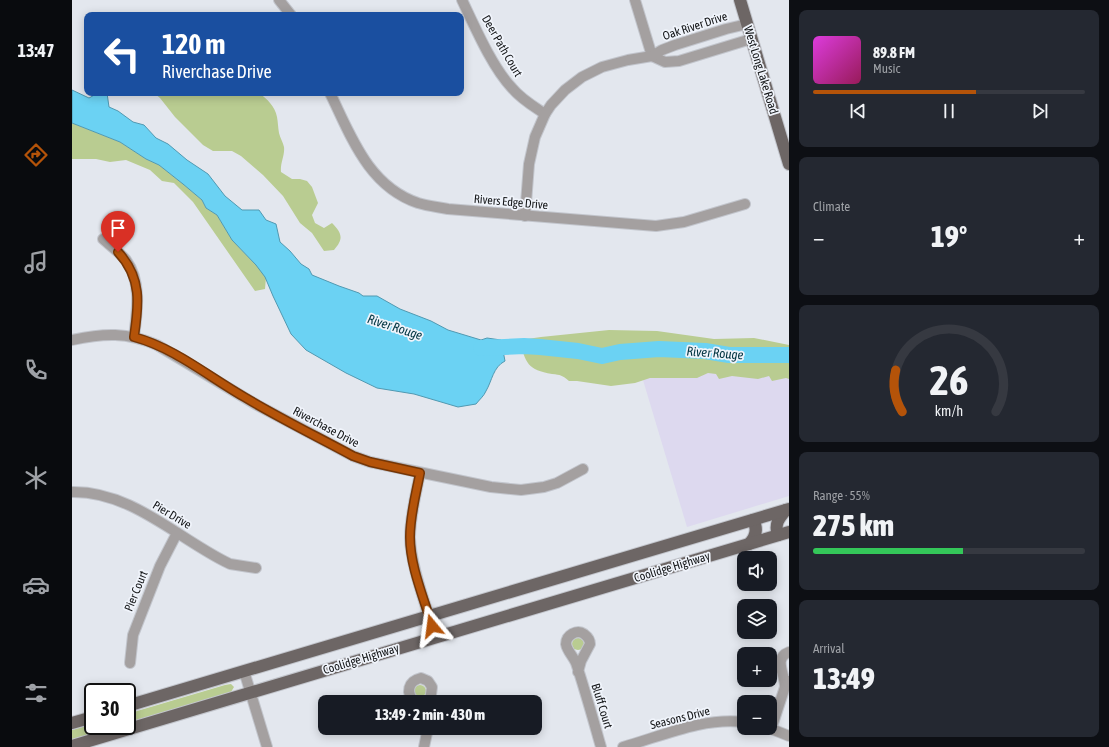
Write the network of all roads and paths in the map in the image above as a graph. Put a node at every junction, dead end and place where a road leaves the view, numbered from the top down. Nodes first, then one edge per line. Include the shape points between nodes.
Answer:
1 (279, 0) edge
2 (462, 0) edge
3 (635, 0) edge
4 (740, 0) edge
5 (289, 12) edge
6 (747, 24) junction
7 (751, 39) junction
8 (652, 56) junction
9 (332, 96) edge
10 (545, 114) junction
11 (789, 163) edge
12 (745, 204) dead end
13 (525, 216) junction
14 (103, 239) dead end
15 (134, 337) junction
16 (72, 340) edge
17 (583, 469) dead end
18 (420, 473) junction
19 (72, 492) edge
20 (788, 509) edge
21 (753, 520) junction
22 (177, 533) junction
23 (783, 534) edge
24 (749, 544) junction
25 (256, 568) dead end
26 (430, 616) junction
27 (435, 637) junction
28 (789, 652) edge
29 (130, 663) dead end
30 (244, 671) junction
31 (578, 672) dead end
32 (787, 684) edge
33 (251, 692) junction
34 (409, 695) edge
35 (431, 695) edge
36 (136, 703) edge
37 (777, 710) edge
38 (84, 719) edge
39 (737, 722) edge
40 (72, 723) edge
41 (777, 731) edge
42 (427, 735) edge
43 (789, 736) edge
44 (72, 746) edge
45 (267, 747) edge
46 (424, 747) edge
47 (601, 747) edge
48 (623, 747) edge

1 - 5 street
2 - 10 street, Deer Path Court via 503,77 521,97
3 - 8 street
4 - 6 main road, West Long Lake Road
6 - 7 main road, West Long Lake Road
6 - 8 street, Oak River Drive via 675,45
7 - 8 street, Oak River Drive via 679,61 665,62
7 - 11 main road, West Long Lake Road
8 - 10 street, Oak River Drive via 616,63 590,73 565,90
9 - 13 street, Rivers Edge Drive via 363,159 376,176 395,192 419,203 448,209
10 - 13 street, Oak River Drive via 531,150
12 - 13 street, Rivers Edge Drive via 684,222 656,226
14 - 15 street via 127,261 134,275 138,305
15 - 16 street, Riverchase Drive via 103,334
15 - 18 street, Riverchase Drive via 168,350 257,405 353,456
17 - 18 street, Riverchase Drive via 556,483 521,490 496,488
18 - 26 street via 410,542
19 - 22 street, Pier Drive via 115,498
20 - 21 main road, Coolidge Highway
20 - 23 main road via 776,526
21 - 24 main road via 756,525 755,534
21 - 26 main road, Coolidge Highway
22 - 25 street, Pier Drive via 230,564
22 - 29 street, Pier Court via 160,566 132,635
23 - 24 main road, Coolidge Highway
24 - 27 main road, Coolidge Highway
26 - 27 street
26 - 30 main road, Coolidge Highway
27 - 33 main road, Coolidge Highway
28 - 32 street via 782,656 780,662
30 - 33 street
30 - 36 main road, Coolidge Highway
31 - 47 street, Bluff Court
32 - 37 street
33 - 44 main road, Coolidge Highway
33 - 45 street
34 - 35 street via 409,687 413,681 421,678 428,681 432,687
38 - 40 main road
39 - 48 street, Seasons Drive via 703,724
41 - 43 street
42 - 46 street

